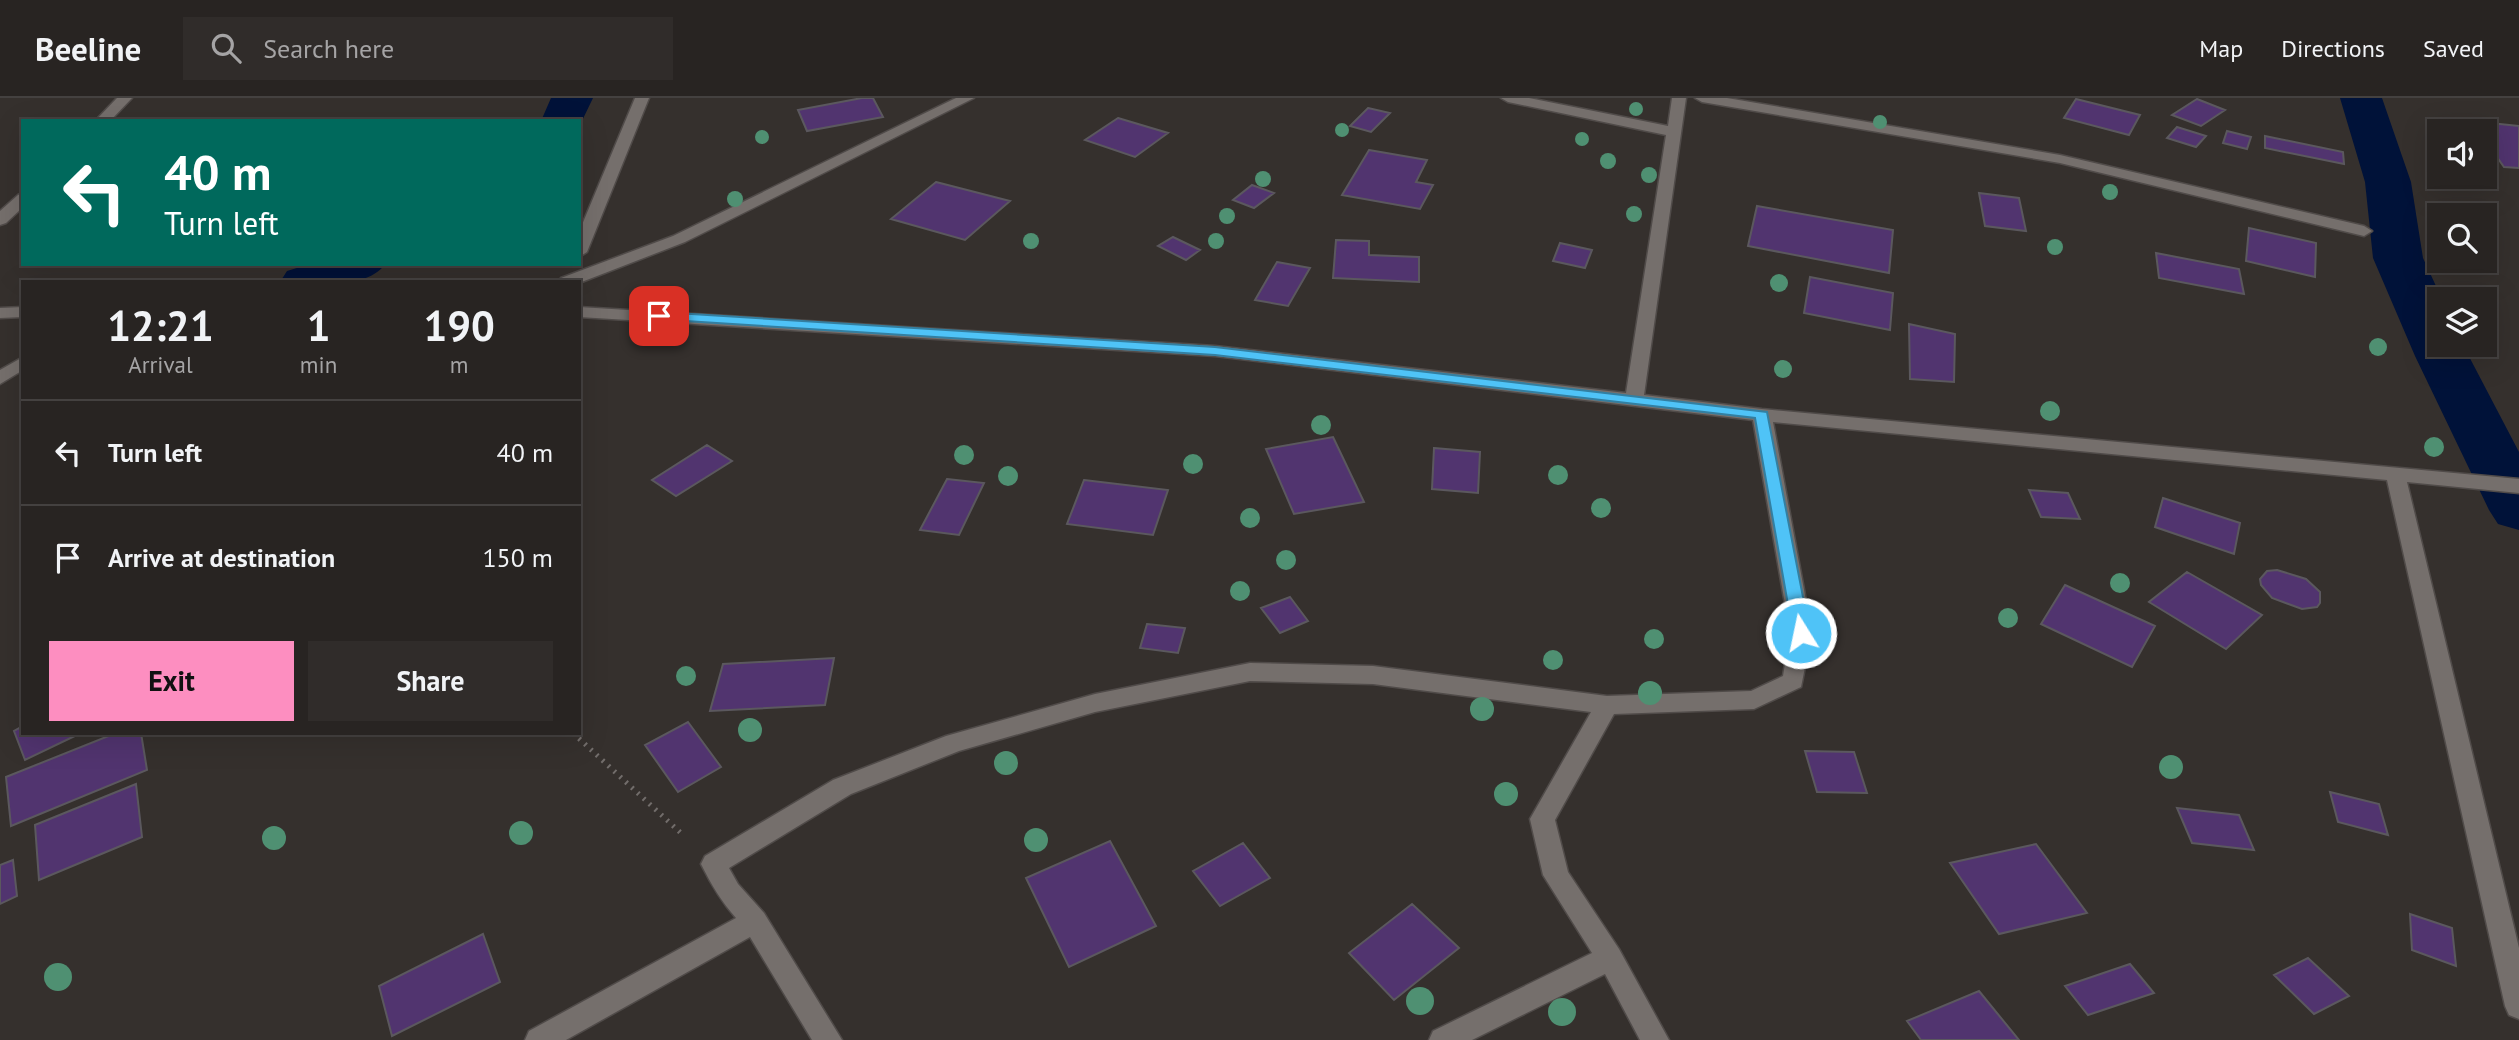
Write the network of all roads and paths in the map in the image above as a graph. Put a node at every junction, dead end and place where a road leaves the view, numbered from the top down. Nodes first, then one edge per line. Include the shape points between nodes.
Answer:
1 (125, 98) edge
2 (642, 98) edge
3 (967, 98) edge
4 (1508, 98) edge
5 (1679, 98) edge
6 (1702, 98) edge
7 (104, 119) edge
8 (1674, 132) junction
9 (21, 200) edge
10 (0, 220) edge
11 (2364, 231) dead end
12 (581, 247) edge
13 (572, 280) edge
14 (21, 312) edge
15 (581, 312) edge
16 (0, 313) edge
17 (21, 363) edge
18 (0, 378) edge
19 (1634, 400) junction
20 (1762, 415) junction
21 (2396, 476) junction
22 (2519, 486) edge
23 (1606, 705) junction
24 (575, 735) edge
25 (715, 864) junction
26 (755, 922) junction
27 (1610, 958) junction
28 (2519, 1006) edge
29 (539, 1040) edge
30 (828, 1040) edge
31 (1443, 1040) edge
32 (1655, 1040) edge

1 - 7 street
2 - 12 street
3 - 13 street via 679,239
4 - 8 street
5 - 8 street
6 - 11 street via 2060,159
8 - 19 street
9 - 10 street
14 - 16 street
15 - 19 street via 1215,351
17 - 18 street
19 - 20 street
20 - 21 street
20 - 23 street via 1801,633 1793,681 1754,700
21 - 22 street
21 - 28 street
23 - 25 street via 1373,675 1250,672 1095,703 954,743 842,787
23 - 27 street via 1542,819 1556,875
24 - 25 path
25 - 26 street via 729,892
26 - 29 street
26 - 30 street
27 - 31 street
27 - 32 street

